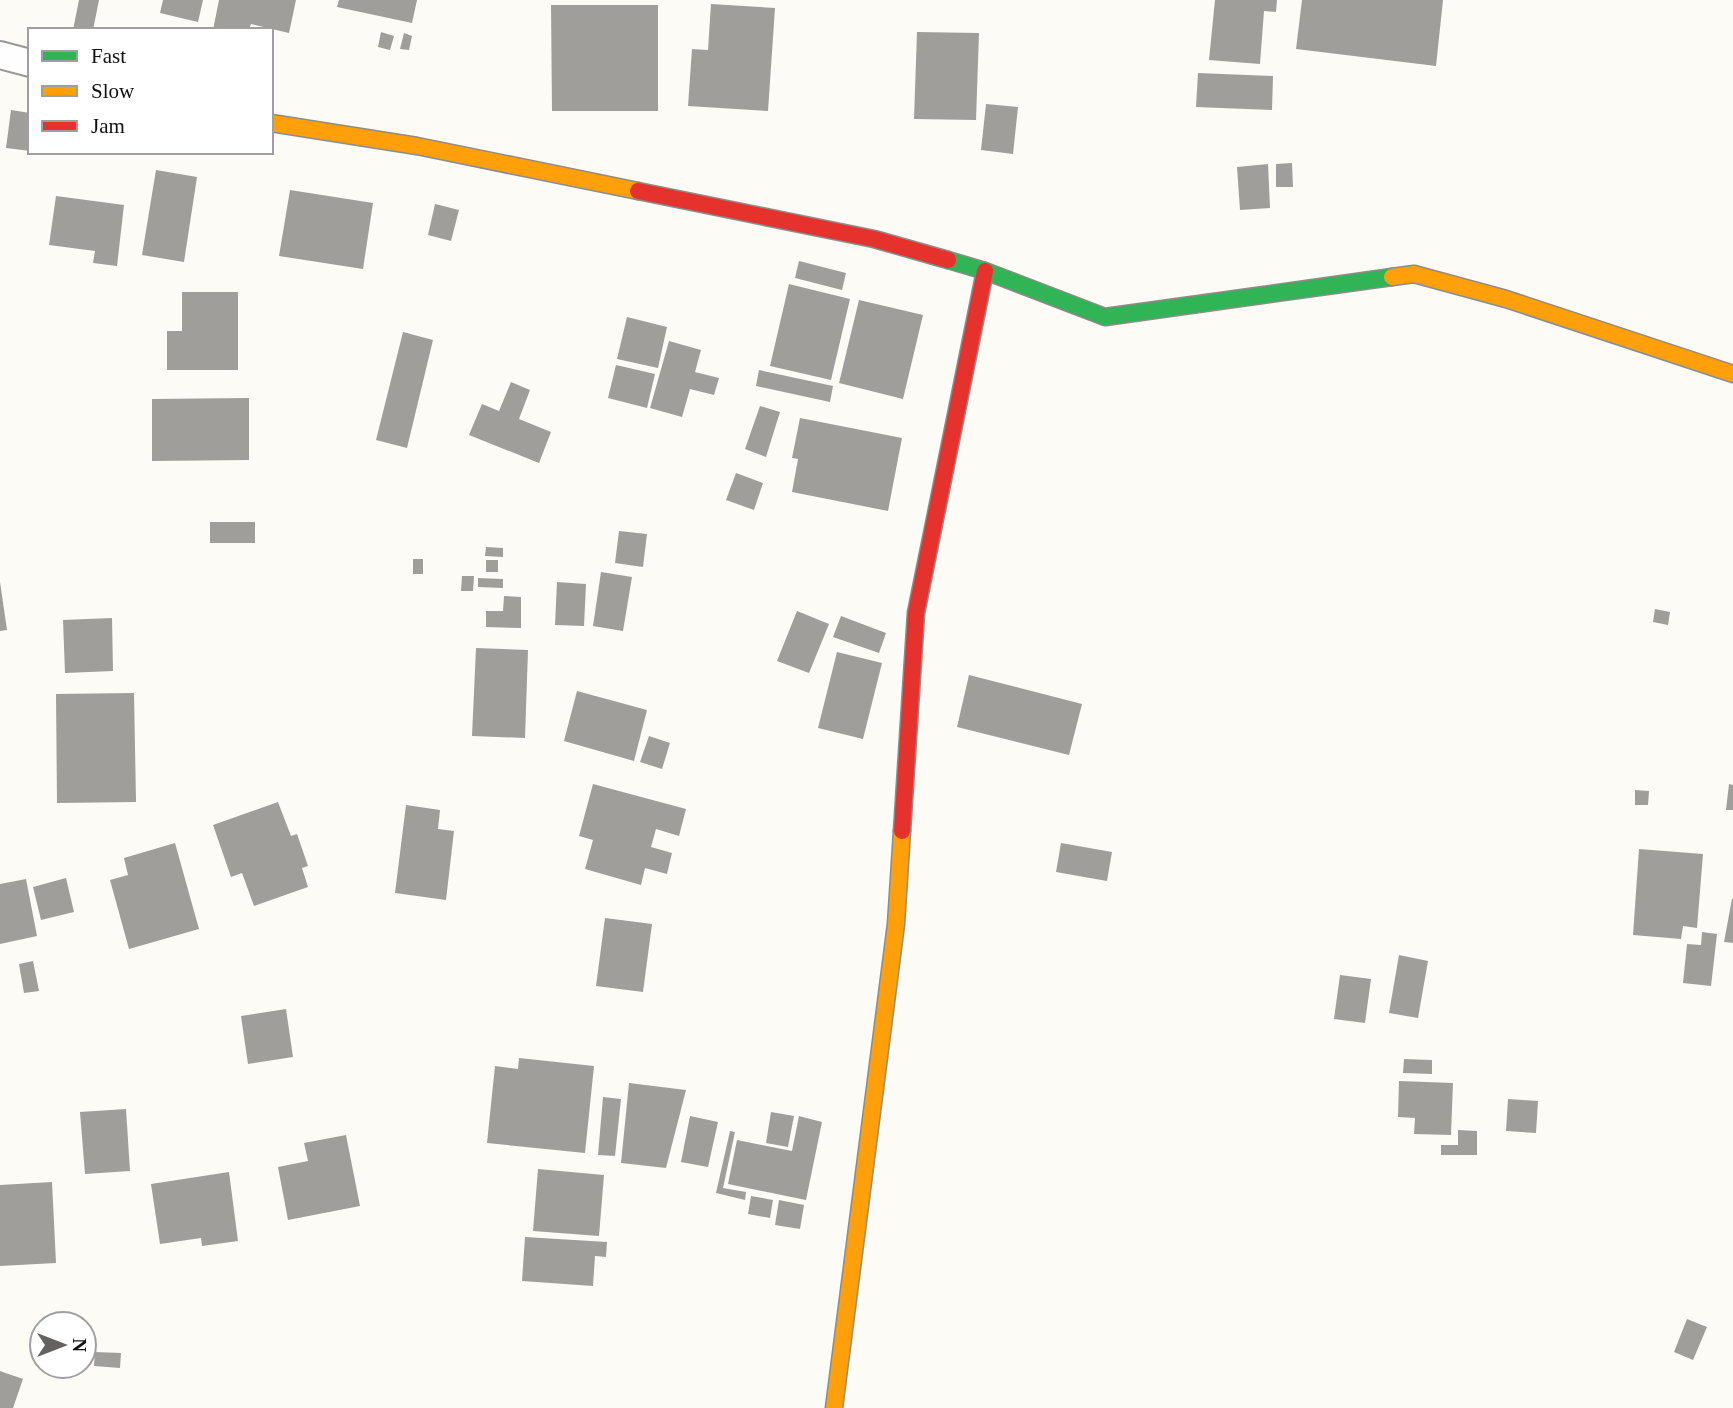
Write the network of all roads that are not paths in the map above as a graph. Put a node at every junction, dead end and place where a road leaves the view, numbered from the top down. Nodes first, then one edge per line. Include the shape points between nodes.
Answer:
1 (0, 55) edge
2 (28, 62) edge
3 (273, 122) edge
4 (985, 271) junction
5 (1733, 373) edge
6 (834, 1408) edge

1 - 2 street
3 - 4 street via 417,146 860,236
4 - 5 street via 1105,317 1414,274
4 - 6 street via 916,613 896,923

